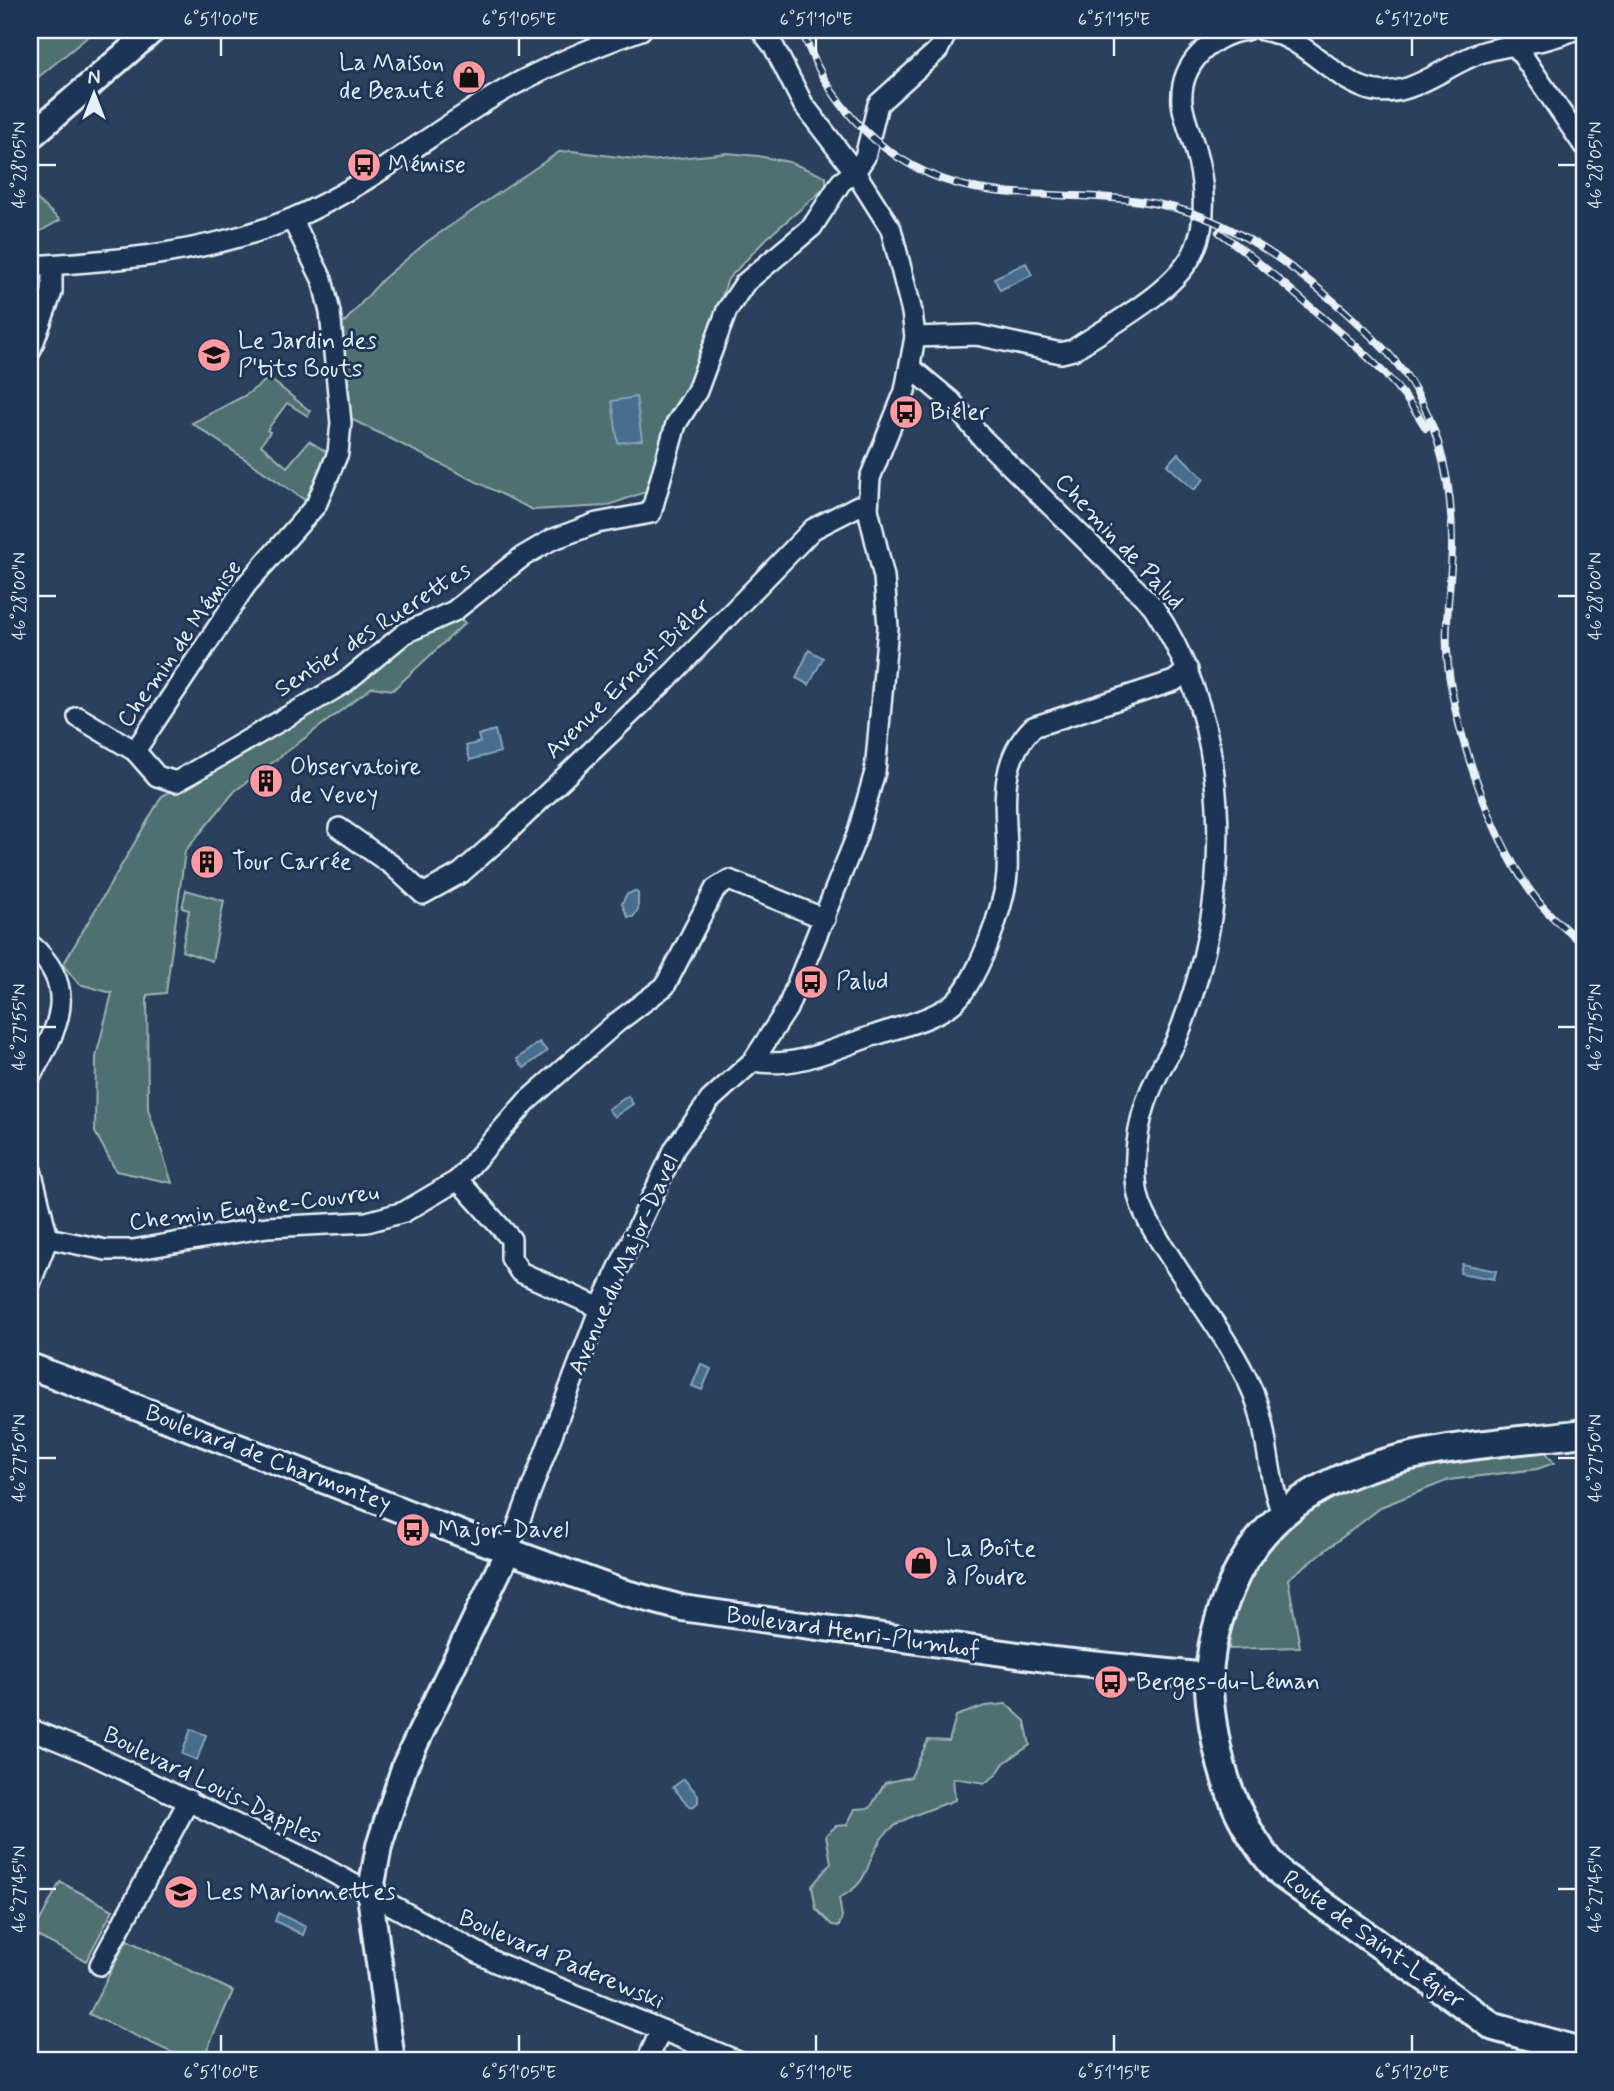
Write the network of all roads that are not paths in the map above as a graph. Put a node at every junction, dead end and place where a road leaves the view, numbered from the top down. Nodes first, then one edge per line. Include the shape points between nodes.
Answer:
1 (153, 30) edge
2 (641, 30) edge
3 (761, 30) edge
4 (948, 30) edge
5 (1246, 30) edge
6 (1262, 30) edge
7 (1574, 30) edge
8 (1514, 38) edge
9 (30, 137) edge
10 (1584, 146) edge
11 (855, 172) junction
12 (292, 219) junction
13 (52, 265) junction
14 (30, 266) edge
15 (915, 337) junction
16 (30, 352) edge
17 (911, 367) junction
18 (868, 509) junction
19 (1188, 670) junction
20 (78, 717) dead end
21 (135, 751) junction
22 (176, 782) joint
23 (339, 828) dead end
24 (825, 919) junction
25 (30, 944) edge
26 (35, 1056) edge
27 (753, 1061) junction
28 (30, 1077) edge
29 (30, 1166) edge
30 (458, 1180) junction
31 (48, 1238) junction
32 (30, 1284) edge
33 (600, 1308) junction
34 (30, 1366) edge
35 (1584, 1433) edge
36 (1282, 1513) junction
37 (508, 1550) junction
38 (1207, 1676) junction
39 (30, 1729) edge
40 (189, 1800) junction
41 (370, 1895) junction
42 (100, 1965) dead end
43 (661, 2030) junction
44 (1584, 2052) edge
45 (392, 2061) edge
46 (647, 2061) edge
47 (738, 2061) edge

1 - 9 street
2 - 12 street via 553,64
3 - 11 street, Avenue du Major-Davel via 803,104
4 - 11 street via 938,50 878,104 865,157
5 - 15 street via 1206,47 1185,81 1182,104 1200,175 1202,222 1195,249 1176,278 1073,351 1061,353 977,335
6 - 8 street via 1289,39 1350,81 1379,91 1414,85
7 - 8 street
8 - 10 street
11 - 15 street, Avenue du Major-Davel via 891,229
11 - 22 street, Sentier des Ruerettes via 841,182 813,227 745,283 727,310 697,391 676,424 651,513 597,523 551,540 454,611 405,633 343,684
12 - 13 street via 172,251
12 - 21 street, Chemin de Mémise via 322,279 330,312 341,423 338,453 316,505 246,585
13 - 14 street
13 - 16 street via 52,292
15 - 17 street, Avenue du Major-Davel
17 - 18 street, Avenue du Major-Davel via 876,458
17 - 19 street, Chemin de Palud via 951,401 982,438 1153,606
18 - 23 street, Avenue Ernest-Biéler via 858,506 813,529 665,681 461,873 424,894
18 - 24 street, Avenue du Major-Davel via 884,577 887,626 875,772
19 - 27 street via 1174,681 1142,693 1033,727 1022,738 1006,771 1007,877 981,963 954,1003 931,1017 803,1060
19 - 36 street, Chemin de Palud via 1209,744 1216,797 1215,899 1187,1008 1148,1097 1138,1132 1137,1191 1155,1233 1253,1391 1273,1491
20 - 21 street, Chemin de Mémise
21 - 22 street, Chemin de Mémise via 157,776
24 - 27 street, Avenue du Major-Davel via 787,1009
24 - 30 street, Chemin Eugène-Couvreu via 729,880 715,889 665,986 527,1101
25 - 26 street via 55,974 61,1013 56,1032
26 - 28 street
27 - 33 street, Avenue du Major-Davel via 710,1100 675,1148
29 - 31 street
30 - 31 street, Chemin Eugène-Couvreu via 404,1212 367,1222 267,1227 133,1250 106,1250
30 - 33 street via 511,1239 511,1258 520,1272
31 - 32 street
33 - 37 street, Avenue du Major-Davel
34 - 37 street, Boulevard de Charmontey
35 - 36 main road, Route de Saint-Légier via 1397,1457 1345,1476
36 - 38 main road, Route de Saint-Légier via 1234,1577 1215,1626
37 - 38 street, Boulevard Henri-Plumhof via 619,1591 682,1608 1053,1660
37 - 41 street, Avenue du Major-Davel via 405,1765 387,1814
38 - 44 main road, Route de Saint-Légier via 1227,1788 1254,1842 1282,1875 1494,2027
39 - 40 street, Boulevard Louis-Dapples
40 - 41 street, Boulevard Louis-Dapples
40 - 42 street
41 - 43 street, Boulevard Paderewski via 495,1962
41 - 45 street, Avenue du Major-Davel
43 - 46 street
43 - 47 street, Boulevard Paderewski

